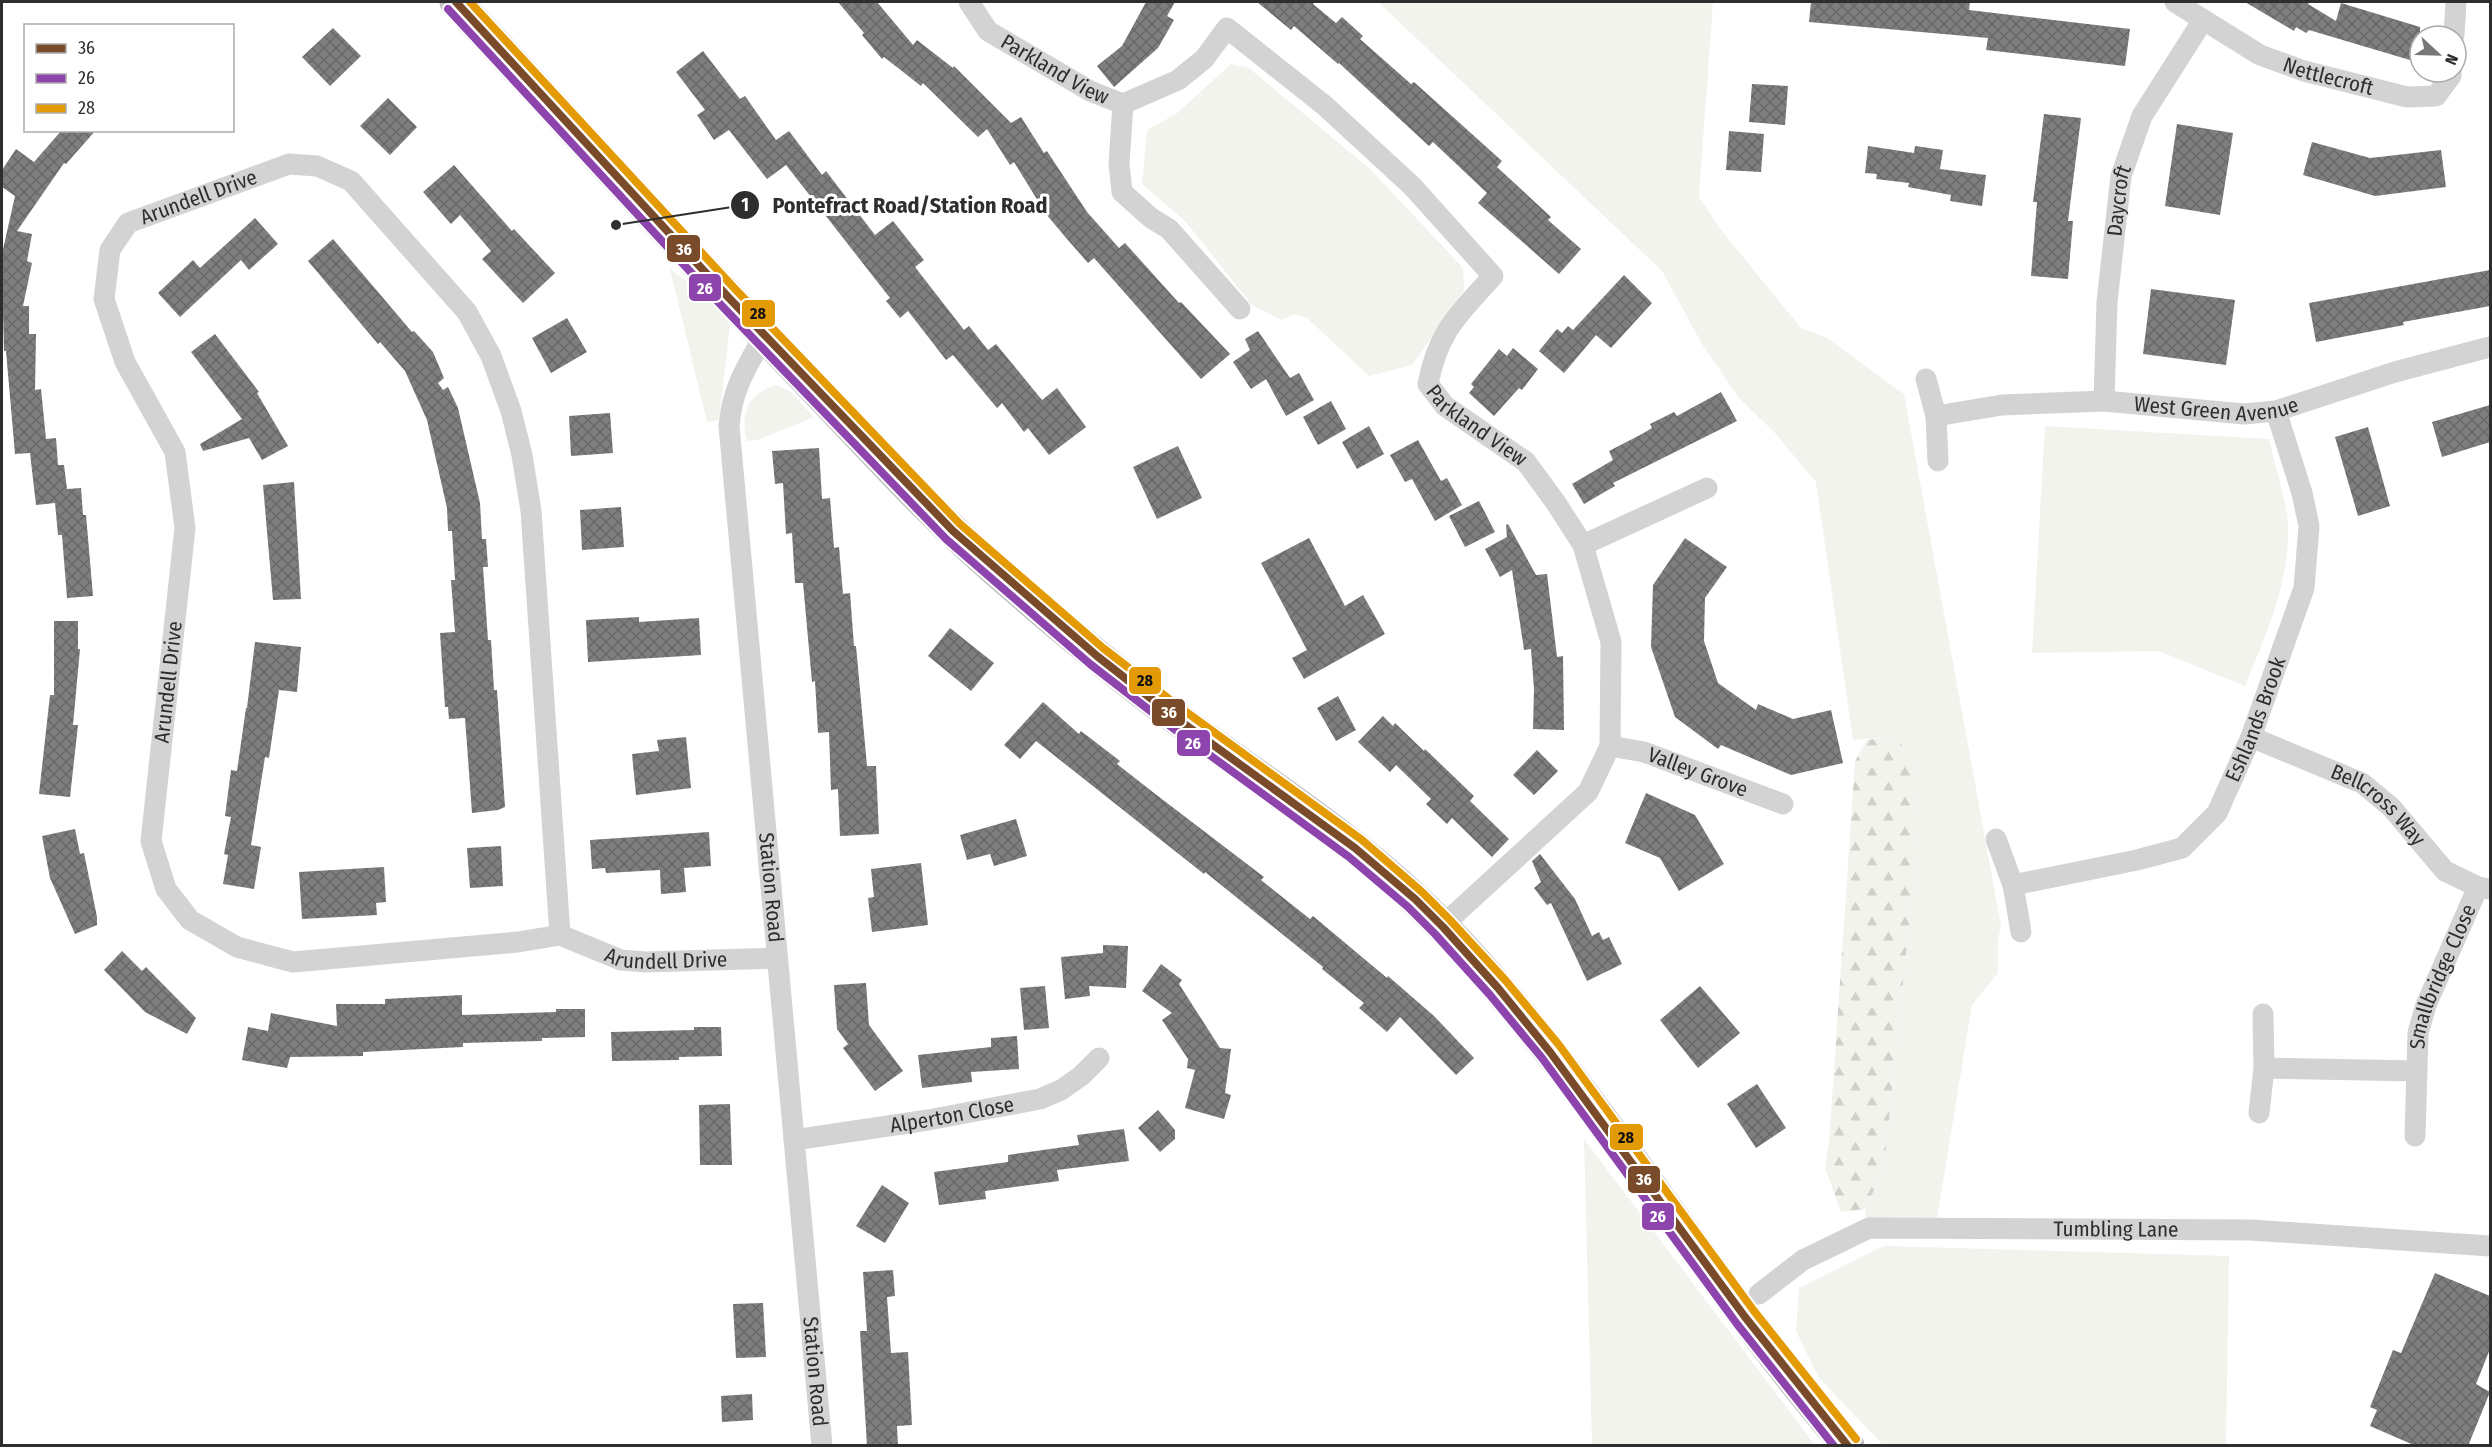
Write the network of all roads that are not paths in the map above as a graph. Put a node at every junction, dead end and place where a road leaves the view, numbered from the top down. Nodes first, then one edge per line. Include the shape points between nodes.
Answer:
1 (456, 2) edge
2 (969, 2) edge
3 (2175, 2) edge
4 (2456, 2) edge
5 (2203, 20) junction
6 (2455, 24) edge
7 (2444, 84) edge
8 (1123, 104) junction
9 (1240, 309) dead end
10 (764, 336) junction
11 (2490, 347) edge
12 (1926, 379) dead end
13 (2104, 401) junction
14 (2276, 411) junction
15 (1936, 416) junction
16 (1938, 461) dead end
17 (1707, 488) dead end
18 (1582, 545) junction
19 (2251, 736) junction
20 (1610, 746) junction
21 (1783, 804) dead end
22 (1996, 839) dead end
23 (2013, 885) junction
24 (2484, 888) edge
25 (1442, 926) junction
26 (2021, 932) dead end
27 (560, 935) junction
28 (777, 958) junction
29 (2263, 1014) dead end
30 (1099, 1058) dead end
31 (2264, 1068) junction
32 (2417, 1071) junction
33 (2259, 1113) dead end
34 (2415, 1136) dead end
35 (794, 1140) junction
36 (2490, 1246) edge
37 (1759, 1294) dead end
38 (822, 1446) edge
39 (1848, 1446) edge

1 - 10 highway
2 - 8 street, Parkland View via 988,31 1090,91
3 - 5 street
4 - 6 street
5 - 7 street, Nettlecroft via 2260,55 2304,71 2407,97 2436,96
5 - 13 street, Daycroft via 2142,116 2121,176 2107,302
8 - 9 street, Parkland View via 1119,164 1122,192 1169,229
8 - 18 street, Parkland View via 1178,80 1204,59 1227,28 1324,105 1412,186 1493,276 1448,327 1433,358 1428,384 1445,406 1526,462
10 - 25 highway via 941,519 1053,620 1190,729 1330,827
10 - 28 street, Station Road via 739,380 729,426
11 - 14 street, West Green Avenue via 2395,372
12 - 15 street
13 - 14 street, West Green Avenue via 2244,414
13 - 15 street, West Green Avenue via 2002,405
14 - 19 street, Eshlands Brook via 2302,493 2309,526 2308,556 2304,588
15 - 16 street
17 - 18 street
18 - 20 street, Parkland View via 1611,642
19 - 23 street, Eshlands Brook via 2217,813 2181,848
19 - 24 street, Bellcross Way via 2362,783 2391,807 2445,871
20 - 21 street, Valley Grove via 1644,752
20 - 25 street, Parkland View via 1588,792
22 - 23 street
23 - 26 street
24 - 32 street, Smallbridge Close via 2426,1005 2418,1033
25 - 39 highway via 1535,1033 1631,1157 1737,1309
27 - 27 street, Arundell Drive via 531,511 511,411 491,356 467,312 351,181 316,166 289,164 128,223 110,250 104,299 125,362 175,452 185,528 151,841 166,889 190,920 237,947 293,962
27 - 28 street, Arundell Drive via 621,960
28 - 35 street, Station Road
29 - 31 street
30 - 35 street, Alperton Close via 1067,1085 1040,1099
31 - 32 street, Smallbridge Close
31 - 33 street
32 - 34 street, Smallbridge Close
35 - 38 street, Station Road
36 - 37 street, Tumbling Lane via 2251,1230 1869,1228 1803,1260

